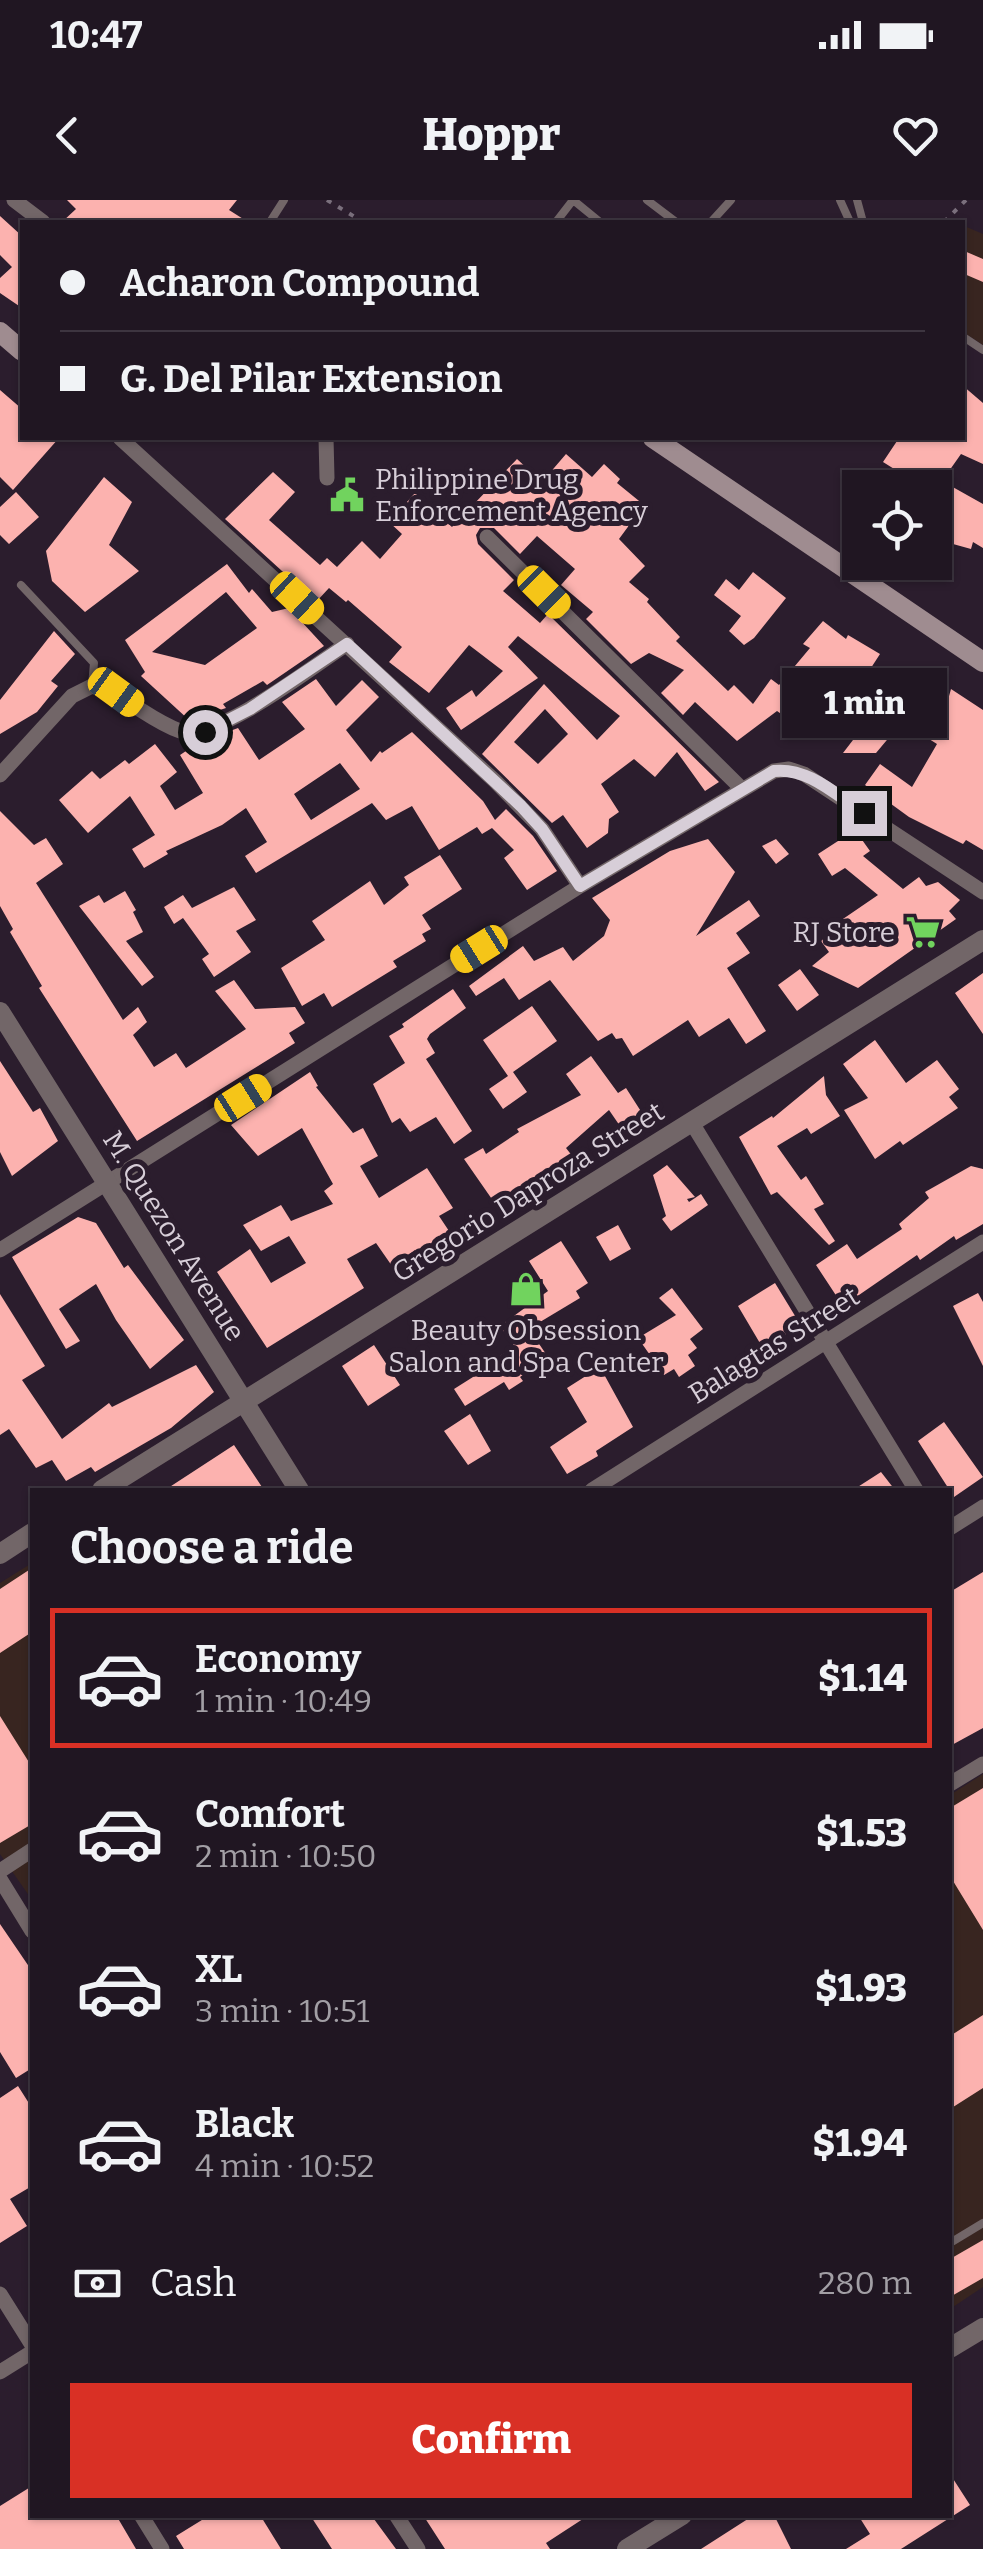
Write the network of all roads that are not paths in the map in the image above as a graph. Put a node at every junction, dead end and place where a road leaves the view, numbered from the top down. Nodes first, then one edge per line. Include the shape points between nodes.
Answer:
1 (14, 200) edge
2 (647, 200) edge
3 (731, 200) edge
4 (40, 220) edge
5 (558, 220) edge
6 (598, 220) edge
7 (673, 220) edge
8 (713, 220) edge
9 (0, 332) edge
10 (20, 350) edge
11 (122, 440) edge
12 (326, 440) edge
13 (656, 440) edge
14 (327, 478) dead end
15 (487, 537) dead end
16 (22, 584) dead end
17 (347, 644) junction
18 (983, 662) edge
19 (92, 686) junction
20 (0, 775) edge
21 (741, 788) junction
22 (580, 886) junction
23 (983, 892) edge
24 (983, 940) edge
25 (0, 1012) edge
26 (692, 1122) junction
27 (108, 1182) junction
28 (983, 1242) edge
29 (0, 1250) edge
30 (825, 1343) junction
31 (244, 1402) junction
32 (105, 1488) edge
33 (299, 1488) edge
34 (595, 1488) edge
35 (915, 1488) edge
36 (983, 1507) edge
37 (952, 1527) edge
38 (30, 1535) edge
39 (0, 1554) edge
40 (983, 1764) edge
41 (952, 1783) edge
42 (30, 1851) edge
43 (0, 1871) edge
44 (0, 1878) edge
45 (30, 1928) edge
46 (983, 2223) edge
47 (952, 2242) edge
48 (0, 2294) edge
49 (983, 2328) edge
50 (30, 2346) edge
51 (952, 2347) edge
52 (30, 2350) edge
53 (0, 2372) edge
54 (142, 2518) edge
55 (398, 2518) edge
56 (677, 2518) edge
57 (162, 2549) edge
58 (418, 2549) edge
59 (628, 2549) edge

1 - 4 street
2 - 7 lane
3 - 8 lane
5 - 6 lane via 573,200
9 - 10 main road
11 - 17 street
12 - 14 street
13 - 18 main road
15 - 21 street
16 - 19 lane via 94,663
17 - 19 street via 205,732 186,733 116,692
17 - 22 street via 521,806
19 - 20 street via 72,696
21 - 22 street
21 - 23 street via 774,771 804,774
22 - 27 street
24 - 26 street, Gregorio Daproza Street
25 - 27 street, M. Quezon Avenue
26 - 30 street
26 - 31 street, Gregorio Daproza Street
27 - 29 street
27 - 31 street, M. Quezon Avenue
28 - 30 street, Balagtas Street
30 - 34 street, Balagtas Street
30 - 35 street
31 - 32 street, Gregorio Daproza Street
31 - 33 street, M. Quezon Avenue
36 - 37 street
38 - 39 street
40 - 41 street
42 - 43 street
44 - 45 street
46 - 47 lane
48 - 50 street
49 - 51 street
52 - 53 street
54 - 57 street
55 - 58 street
56 - 59 street

